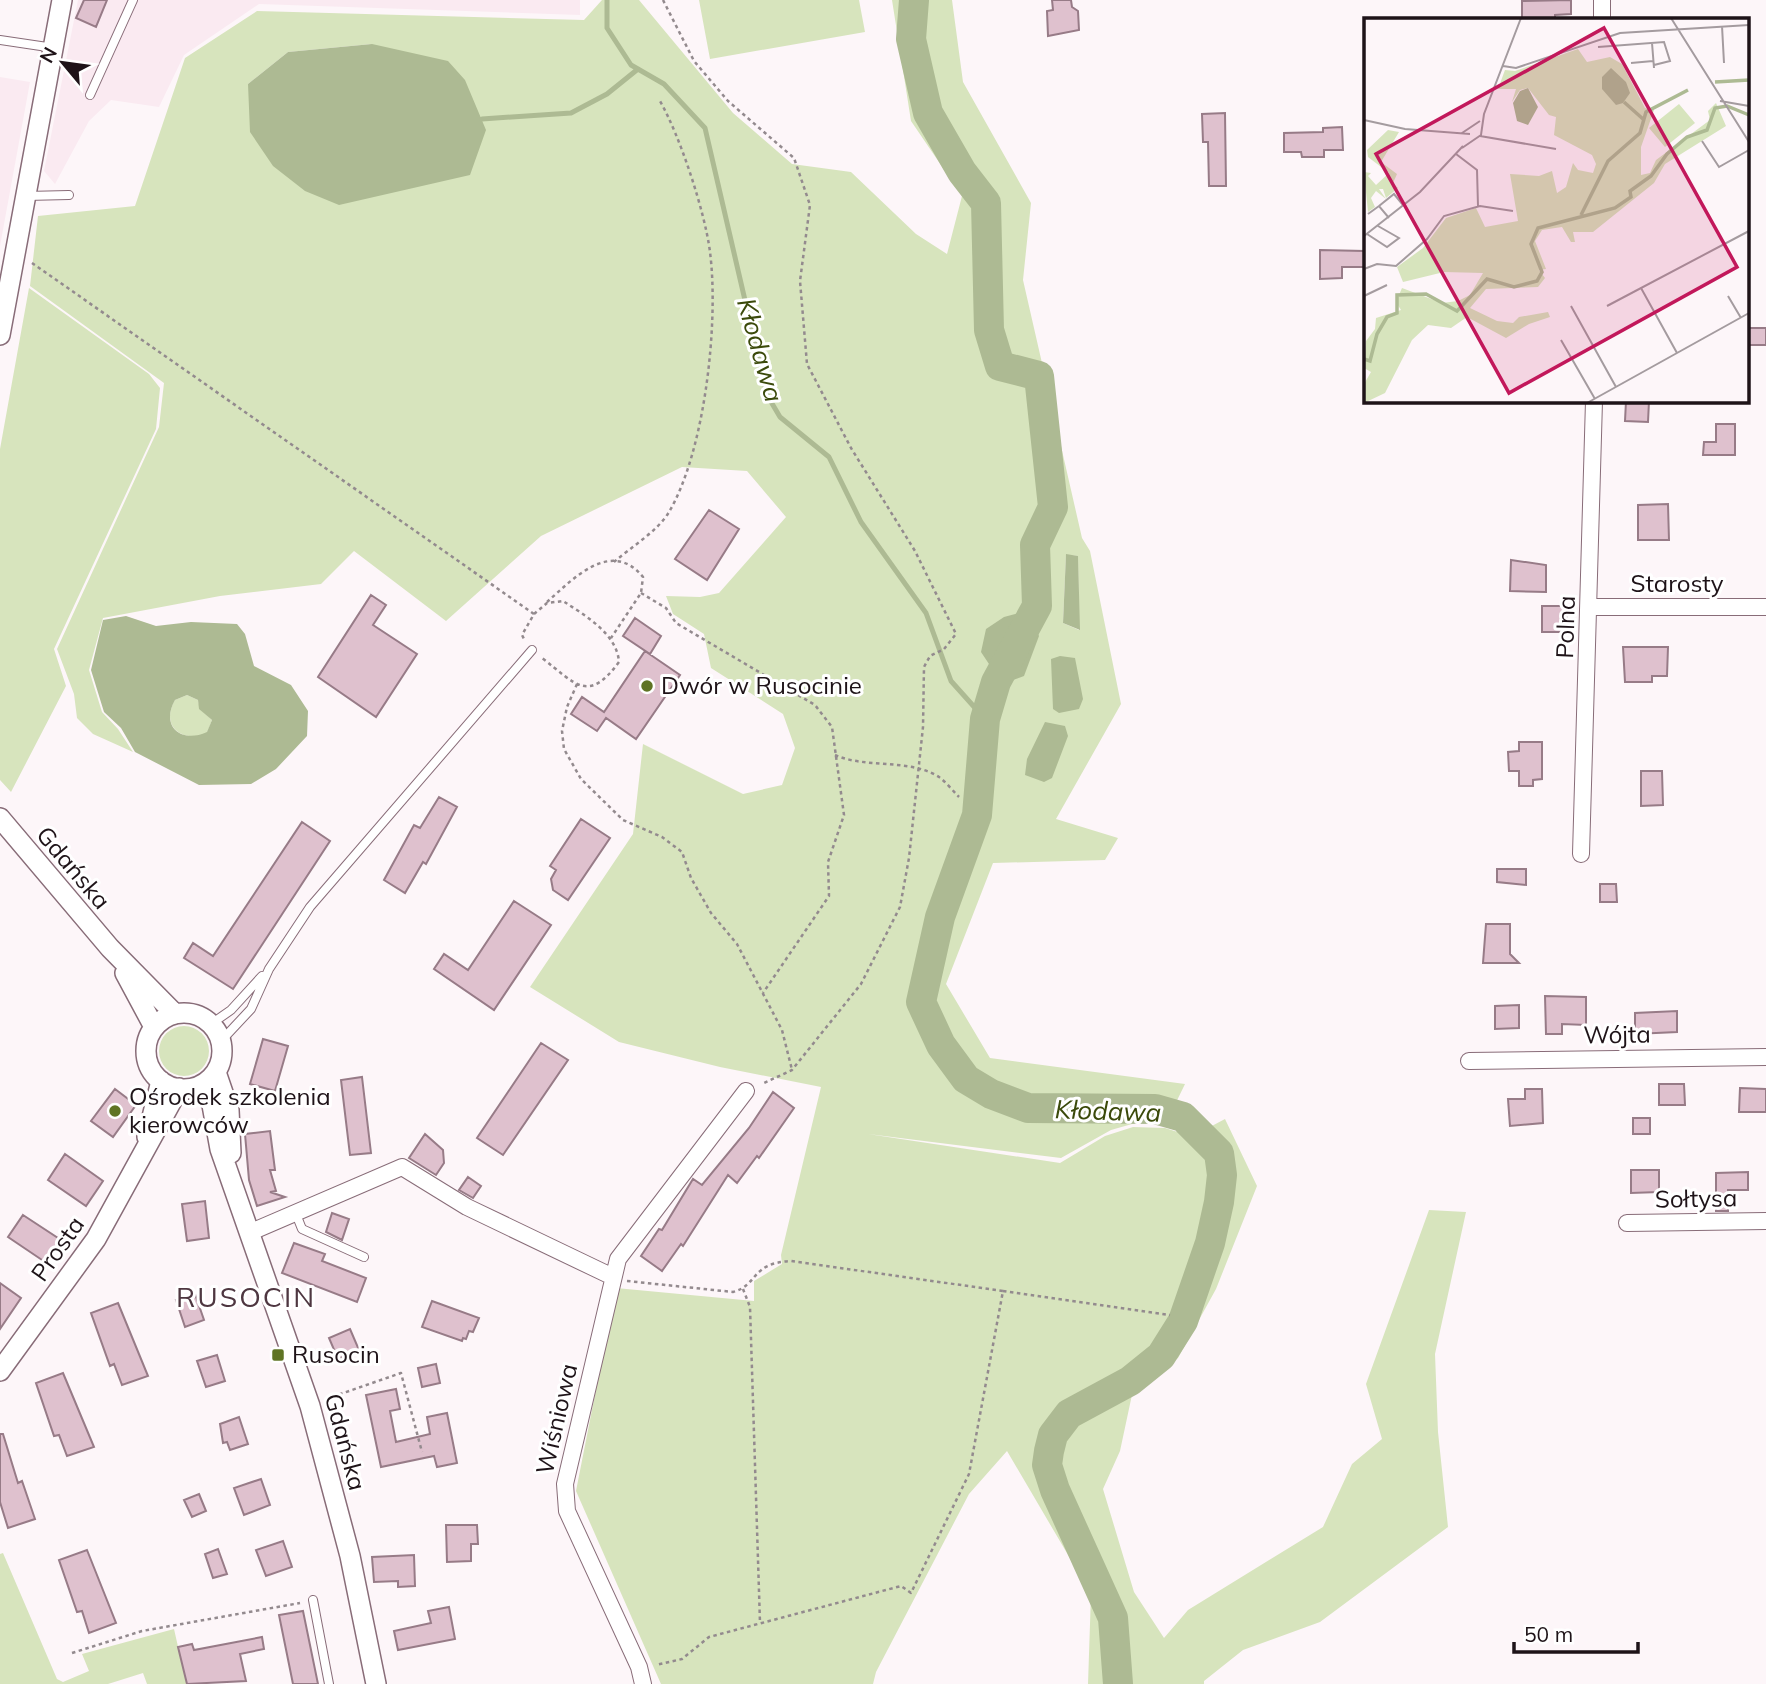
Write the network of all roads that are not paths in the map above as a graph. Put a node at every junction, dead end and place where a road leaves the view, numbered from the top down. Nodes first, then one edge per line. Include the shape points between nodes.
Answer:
1 (62, 0) edge
2 (133, 0) edge
3 (1602, 0) edge
4 (1602, 18) edge
5 (0, 40) edge
6 (54, 48) junction
7 (90, 95) dead end
8 (69, 195) dead end
9 (26, 196) junction
10 (0, 335) edge
11 (1594, 402) edge
12 (1589, 607) junction
13 (1766, 607) edge
14 (532, 650) road end
15 (0, 818) edge
16 (1581, 854) dead end
17 (110, 948) junction
18 (269, 969) junction
19 (175, 1014) junction
20 (211, 1024) junction
21 (154, 1027) junction
22 (221, 1041) junction
23 (1766, 1057) edge
24 (1469, 1061) dead end
25 (216, 1072) junction
26 (170, 1084) junction
27 (201, 1085) junction
28 (746, 1091) road end
29 (232, 1179) junction
30 (296, 1214) junction
31 (1766, 1221) edge
32 (1627, 1223) dead end
33 (251, 1232) junction
34 (364, 1257) dead end
35 (611, 1276) junction
36 (0, 1371) edge
37 (313, 1600) road end
38 (329, 1684) edge
39 (376, 1684) edge
40 (643, 1684) edge

1 - 6 street
2 - 7 lane
3 - 4 street
5 - 6 lane
6 - 9 street
8 - 9 lane
9 - 10 street
11 - 12 street, Polna
12 - 13 street, Starosty
12 - 16 street, Polna
14 - 18 lane via 310,907
15 - 17 street, Gdańska
17 - 19 street, Gdańska
17 - 21 street, Gdańska
18 - 20 lane via 231,1010
18 - 22 lane via 251,1009
19 - 20 street via 194,1014
19 - 21 street
20 - 22 street
21 - 26 street via 146,1056 151,1069
22 - 25 street
23 - 24 street, Wójta
25 - 27 street
25 - 29 street, Gdańska via 229,1110
26 - 27 street
26 - 36 street, Prosta via 117,1206
27 - 29 street, Gdańska via 212,1105 220,1149
28 - 35 street, Wiśniowa via 618,1259
29 - 33 street, Gdańska
30 - 33 street
30 - 34 lane via 302,1229
30 - 35 street via 402,1167 467,1207
31 - 32 street, Sołtysa
33 - 39 street, Gdańska via 310,1406 350,1556
35 - 40 street, Wiśniowa via 564,1502
37 - 38 lane

